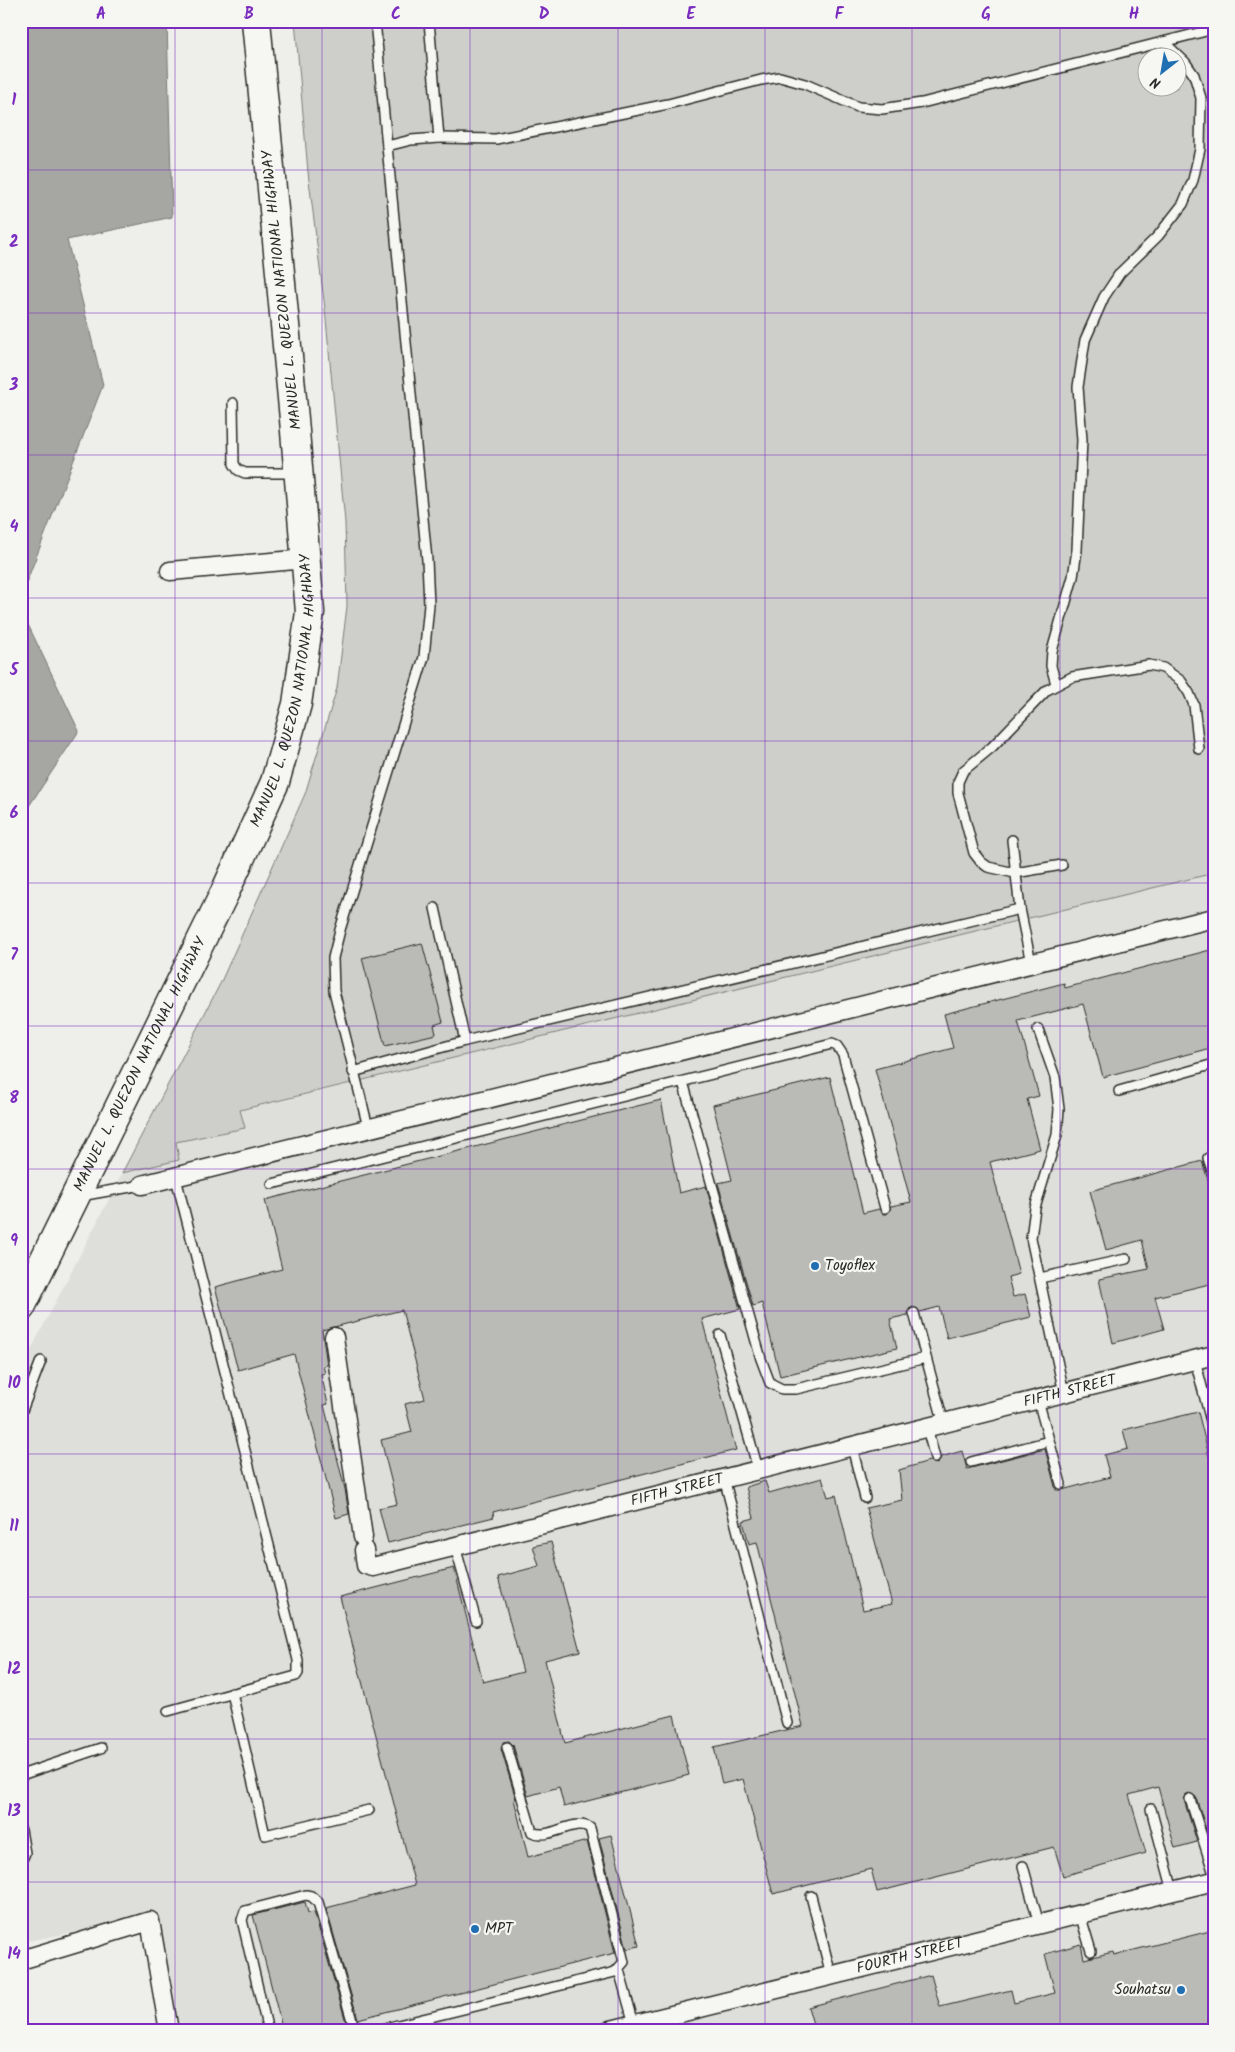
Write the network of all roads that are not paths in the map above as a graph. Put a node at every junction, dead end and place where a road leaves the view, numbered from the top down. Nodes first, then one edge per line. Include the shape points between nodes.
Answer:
1 (256, 21) edge
2 (375, 21) edge
3 (429, 21) edge
4 (1214, 29) edge
5 (1164, 42) junction
6 (439, 138) junction
7 (387, 146) junction
8 (233, 403) dead end
9 (299, 473) junction
10 (306, 558) junction
11 (170, 571) dead end
12 (1056, 684) junction
13 (1199, 750) dead end
14 (1012, 840) dead end
15 (1062, 865) dead end
16 (1015, 873) junction
17 (435, 908) dead end
18 (1020, 910) junction
19 (1214, 918) edge
20 (1032, 963) junction
21 (1038, 1029) dead end
22 (466, 1041) junction
23 (1214, 1064) edge
24 (353, 1072) junction
25 (683, 1082) junction
26 (1119, 1092) dead end
27 (368, 1127) junction
28 (1208, 1158) dead end
29 (1214, 1176) edge
30 (176, 1178) junction
31 (272, 1184) dead end
32 (142, 1185) joint
33 (75, 1197) junction
34 (885, 1208) dead end
35 (1126, 1259) dead end
36 (1040, 1278) junction
37 (21, 1307) edge
38 (914, 1313) dead end
39 (720, 1335) dead end
40 (334, 1337) dead end
41 (1214, 1355) edge
42 (926, 1358) junction
43 (1196, 1360) junction
44 (41, 1362) dead end
45 (1064, 1393) junction
46 (1038, 1400) junction
47 (21, 1413) edge
48 (936, 1426) junction
49 (1214, 1433) edge
50 (1049, 1441) junction
51 (852, 1447) junction
52 (935, 1458) dead end
53 (970, 1462) dead end
54 (758, 1470) junction
55 (724, 1478) junction
56 (1061, 1484) dead end
57 (864, 1498) dead end
58 (455, 1546) junction
59 (476, 1621) dead end
60 (232, 1693) junction
61 (168, 1711) dead end
62 (786, 1724) dead end
63 (507, 1747) dead end
64 (101, 1748) dead end
65 (21, 1775) edge
66 (1190, 1798) dead end
67 (1151, 1809) dead end
68 (369, 1810) dead end
69 (21, 1830) edge
70 (21, 1862) edge
71 (1023, 1866) dead end
72 (1214, 1874) edge
73 (1214, 1881) edge
74 (1173, 1891) junction
75 (811, 1896) dead end
76 (1080, 1914) junction
77 (1039, 1924) junction
78 (1091, 1951) dead end
79 (21, 1960) edge
80 (619, 1970) junction
81 (832, 1975) junction
82 (634, 2024) junction
83 (399, 2028) edge
84 (170, 2031) edge
85 (268, 2031) edge
86 (355, 2031) edge
87 (373, 2031) edge
88 (607, 2031) edge

1 - 9 main road, MANUEL L. QUEZON NATIONAL HIGHWAY
2 - 7 lane
3 - 6 lane
4 - 5 lane
5 - 6 lane via 922,103 882,109 858,107 780,77 496,139
5 - 12 lane via 1194,75 1201,98 1200,149 1183,204 1158,236 1120,273 1104,297 1085,340 1078,387 1082,440 1077,550 1073,577 1052,652 1051,666
6 - 7 lane
7 - 24 lane via 421,489 429,605 424,657 333,958 334,992
8 - 9 lane via 234,464 238,470 245,473
9 - 10 main road, MANUEL L. QUEZON NATIONAL HIGHWAY
10 - 11 street
10 - 33 main road, MANUEL L. QUEZON NATIONAL HIGHWAY via 309,621 297,704 275,782 225,892
12 - 13 lane via 1072,676 1149,664 1163,668 1181,681 1189,693 1194,705
12 - 16 lane via 1029,706 992,747 974,760 958,782 974,853 988,867
14 - 16 lane
15 - 16 lane
16 - 18 lane
17 - 22 lane
18 - 20 lane
18 - 22 lane
19 - 20 street
20 - 27 street
21 - 36 lane via 1055,1077 1059,1108 1057,1135 1035,1208 1031,1238
22 - 24 lane
23 - 26 lane
24 - 27 lane
25 - 31 lane
25 - 34 lane via 826,1045 837,1046 843,1055
25 - 42 lane via 770,1383 782,1389 796,1389
27 - 30 street
28 - 29 lane
30 - 32 street
30 - 60 lane via 298,1660 296,1676
32 - 33 lane
33 - 37 main road, MANUEL L. QUEZON NATIONAL HIGHWAY
35 - 36 lane
36 - 45 lane
38 - 42 lane
39 - 54 lane
40 - 58 street, FIFTH STREET via 366,1566
41 - 43 street, FIFTH STREET
42 - 48 lane
43 - 45 street, FIFTH STREET
43 - 49 lane
44 - 47 lane
45 - 46 street, FIFTH STREET
46 - 48 street, FIFTH STREET
46 - 50 lane
48 - 51 street, FIFTH STREET
48 - 52 lane
50 - 53 lane
50 - 56 lane
51 - 54 street, FIFTH STREET
51 - 57 lane
54 - 55 street, FIFTH STREET
55 - 58 street, FIFTH STREET
55 - 62 lane
58 - 59 lane
60 - 61 lane
60 - 68 lane via 265,1835
63 - 80 lane via 532,1832 540,1835 582,1825 590,1828 624,1962
64 - 65 lane
66 - 72 lane
67 - 74 lane
69 - 70 lane via 25,1853
71 - 77 lane
73 - 74 street, FOURTH STREET
74 - 76 street, FOURTH STREET
75 - 81 lane
76 - 77 street, FOURTH STREET
76 - 78 lane
77 - 81 street, FOURTH STREET
79 - 84 street via 150,1921
80 - 82 lane
80 - 83 lane
81 - 82 street, FOURTH STREET
82 - 88 street, FOURTH STREET
83 - 87 lane
85 - 86 lane via 243,1913 306,1895 318,1902

